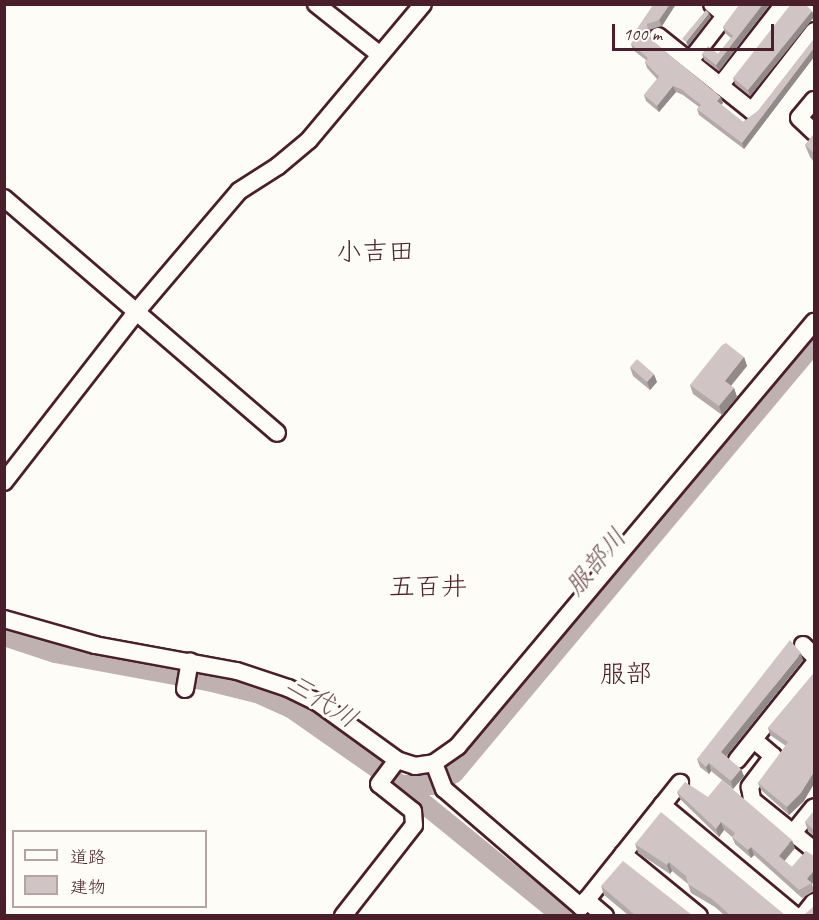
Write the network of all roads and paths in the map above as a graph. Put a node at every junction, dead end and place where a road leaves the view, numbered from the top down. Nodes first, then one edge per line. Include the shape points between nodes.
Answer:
1 (315, 4) edge
2 (423, 4) edge
3 (712, 4) edge
4 (784, 4) edge
5 (730, 10) edge
6 (814, 31) edge
7 (658, 36) dead end
8 (379, 54) junction
9 (690, 61) junction
10 (720, 86) junction
11 (814, 100) edge
12 (814, 132) edge
13 (4, 198) edge
14 (137, 311) junction
15 (814, 322) edge
16 (277, 433) dead end
17 (4, 482) edge
18 (4, 619) edge
19 (190, 662) junction
20 (814, 664) edge
21 (185, 687) dead end
22 (754, 740) junction
23 (737, 760) dead end
24 (396, 761) junction
25 (435, 766) junction
26 (680, 783) dead end
27 (662, 805) junction
28 (814, 807) edge
29 (793, 833) junction
30 (814, 850) edge
31 (623, 854) junction
32 (586, 900) junction
33 (814, 902) edge
34 (343, 915) edge
35 (605, 915) edge
36 (699, 915) edge
37 (795, 915) edge
38 (803, 915) edge

1 - 8 street
2 - 8 street
3 - 5 street
4 - 10 street
5 - 9 street
6 - 10 street via 752,111
7 - 9 street
8 - 14 street via 309,140 278,166 238,191
9 - 10 street
11 - 12 street via 799,118
13 - 14 street
14 - 16 street
14 - 17 street
15 - 25 street via 458,746
18 - 19 street via 95,645
19 - 21 street
19 - 24 street via 288,688 317,702
20 - 22 street
22 - 23 street
22 - 29 street via 773,756 750,787 752,800
24 - 25 street
24 - 34 street via 379,784 413,811 414,825
25 - 32 street via 444,789 581,907
26 - 27 street
27 - 31 street
27 - 37 street
28 - 29 street
29 - 30 street
31 - 32 street
31 - 36 street
32 - 35 street
33 - 38 street

